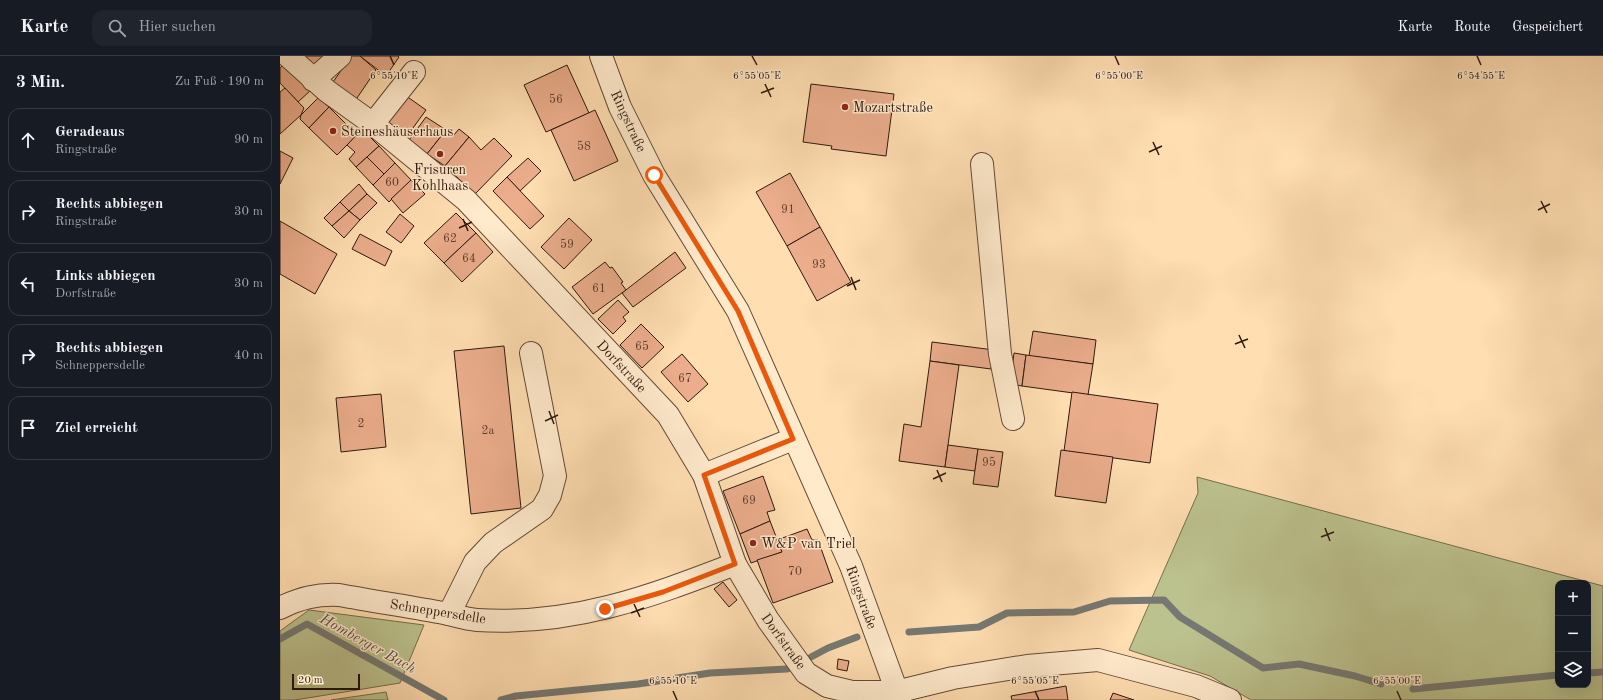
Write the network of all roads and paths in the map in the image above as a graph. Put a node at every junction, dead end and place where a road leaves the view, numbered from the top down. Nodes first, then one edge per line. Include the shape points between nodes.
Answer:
1 (288, 56) edge
2 (340, 56) edge
3 (601, 56) edge
4 (414, 72) dead end
5 (313, 80) junction
6 (373, 124) junction
7 (982, 164) dead end
8 (531, 353) dead end
9 (1013, 419) dead end
10 (793, 439) junction
11 (704, 475) junction
12 (735, 564) junction
13 (280, 608) edge
14 (449, 614) junction
15 (898, 696) edge
16 (1230, 700) edge

1 - 5 street, Dorfstraße
2 - 5 street
3 - 10 street, Ringstraße via 620,107 654,175 738,311
4 - 6 street
5 - 6 street, Dorfstraße
6 - 11 street, Dorfstraße via 466,200 668,415
7 - 9 street via 1000,354
8 - 14 street via 555,476 550,495 542,509 493,543 475,562
10 - 11 street
10 - 15 street, Ringstraße via 851,566
11 - 12 street, Dorfstraße
12 - 14 street, Schneppersdelle via 663,592 605,609 510,621 475,620
12 - 15 street, Dorfstraße via 768,620 806,673 827,686 852,692
13 - 14 street, Schneppersdelle via 297,600 322,594
15 - 16 street, Dorfstraße via 953,678 1027,666 1098,660 1196,686

